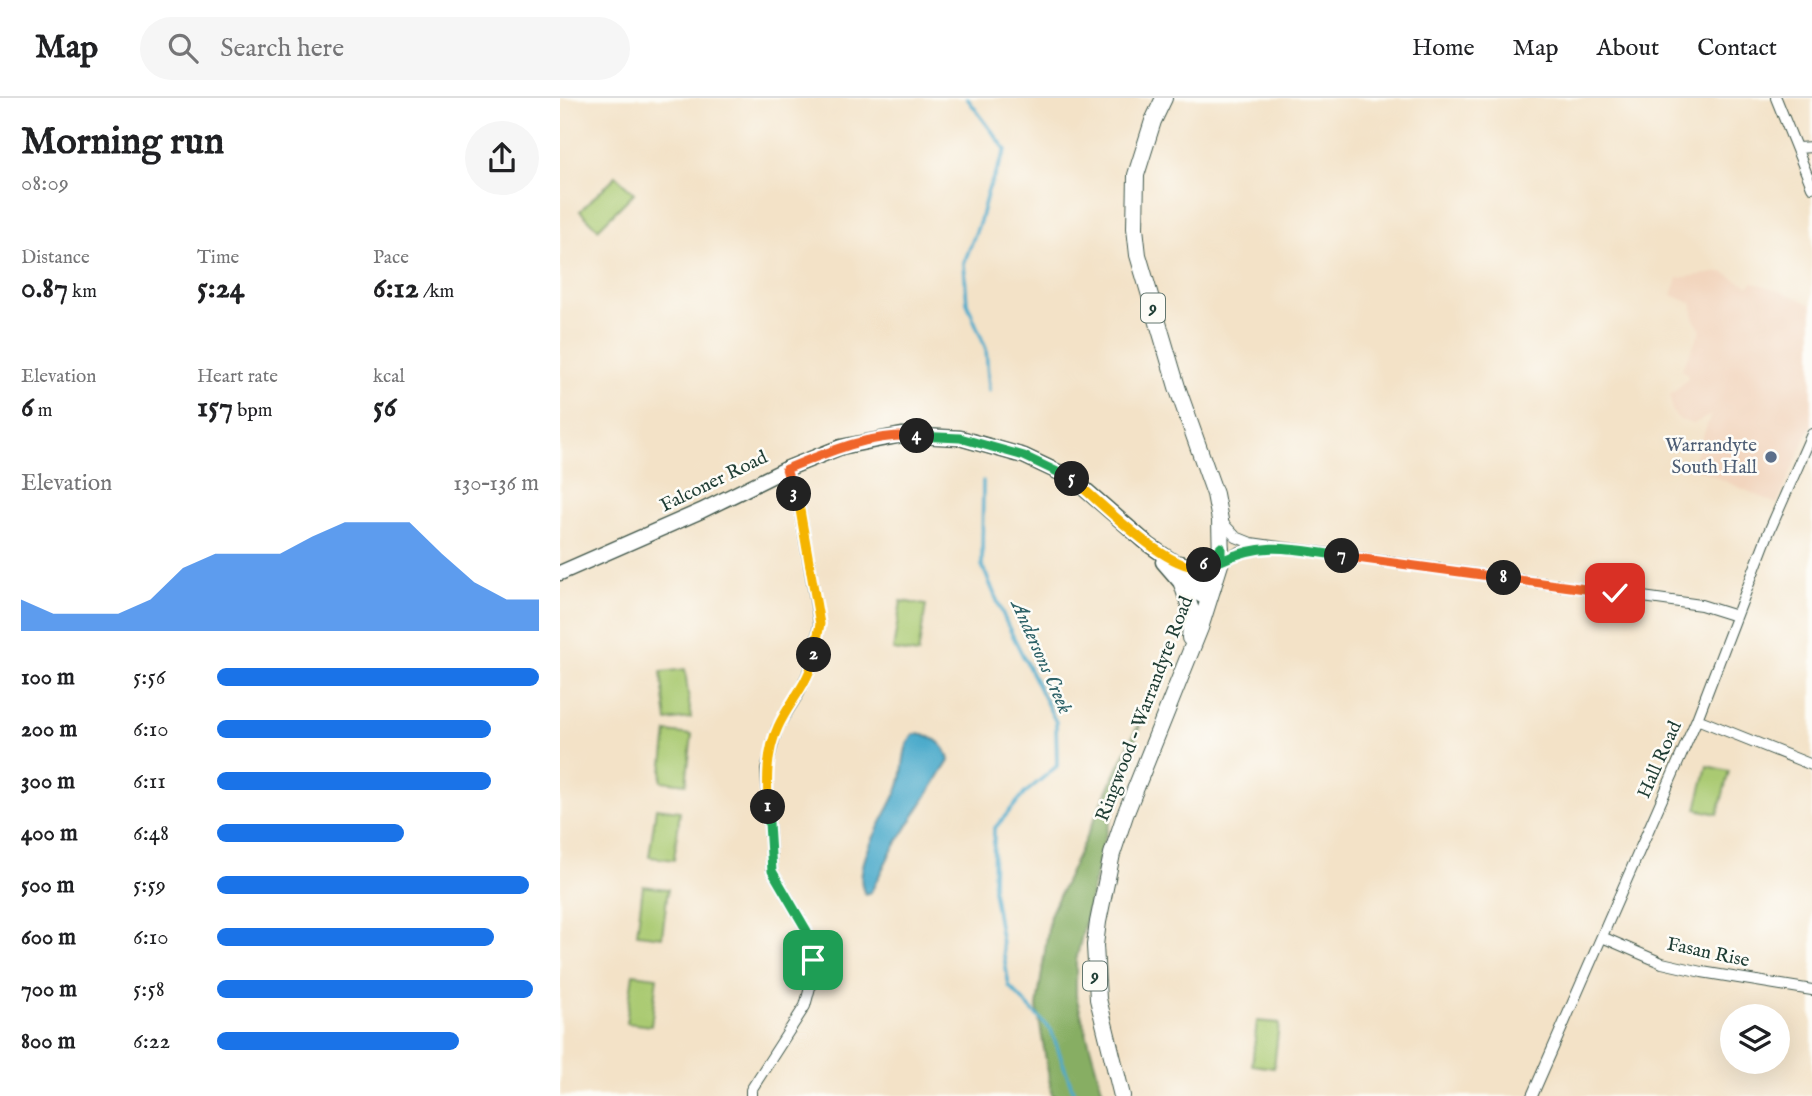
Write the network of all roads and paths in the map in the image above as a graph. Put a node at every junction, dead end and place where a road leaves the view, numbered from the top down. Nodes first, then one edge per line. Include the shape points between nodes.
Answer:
1 (1164, 98) edge
2 (1776, 98) edge
3 (1812, 147) edge
4 (1798, 148) junction
5 (1812, 187) edge
6 (1812, 435) edge
7 (786, 469) junction
8 (1220, 520) junction
9 (1149, 545) junction
10 (1270, 546) junction
11 (1221, 554) junction
12 (1165, 557) junction
13 (560, 573) edge
14 (1182, 584) junction
15 (1211, 594) junction
16 (1736, 616) junction
17 (1167, 707) junction
18 (1697, 719) junction
19 (1812, 765) edge
20 (1601, 937) junction
21 (1812, 990) edge
22 (751, 1096) edge
23 (1122, 1096) edge
24 (1532, 1096) edge

1 - 8 main road, Ringwood - Warrandyte Road / 9 via 1136,175 1138,255
2 - 4 street
3 - 4 street
4 - 5 street
6 - 16 street, Hall Road
7 - 9 main road, Falconer Road via 872,439 902,435 960,438 1024,456 1073,480
7 - 13 main road, Falconer Road
7 - 22 street via 800,510 820,624 813,662 777,728 766,770 772,871 807,931 812,981 805,1006
8 - 10 street via 1241,541
8 - 11 main road, Ringwood - Warrandyte Road / 9
9 - 12 main road, Falconer Road
9 - 14 main road, Falconer Road
10 - 11 street
10 - 16 street via 1701,605
11 - 12 main road via 1193,568
11 - 15 main road, Ringwood - Warrandyte Road / 9
12 - 15 main road, Falconer Road
14 - 15 main road, Falconer Road
14 - 17 main road via 1192,627
15 - 17 main road, Ringwood - Warrandyte Road / 9
16 - 18 street, Hall Road
17 - 23 main road, Ringwood - Warrandyte Road / 9 via 1112,854 1095,945 1098,999
18 - 19 street
18 - 20 street, Hall Road
20 - 21 street, Fasan Rise via 1662,962
20 - 24 street, Hall Road

